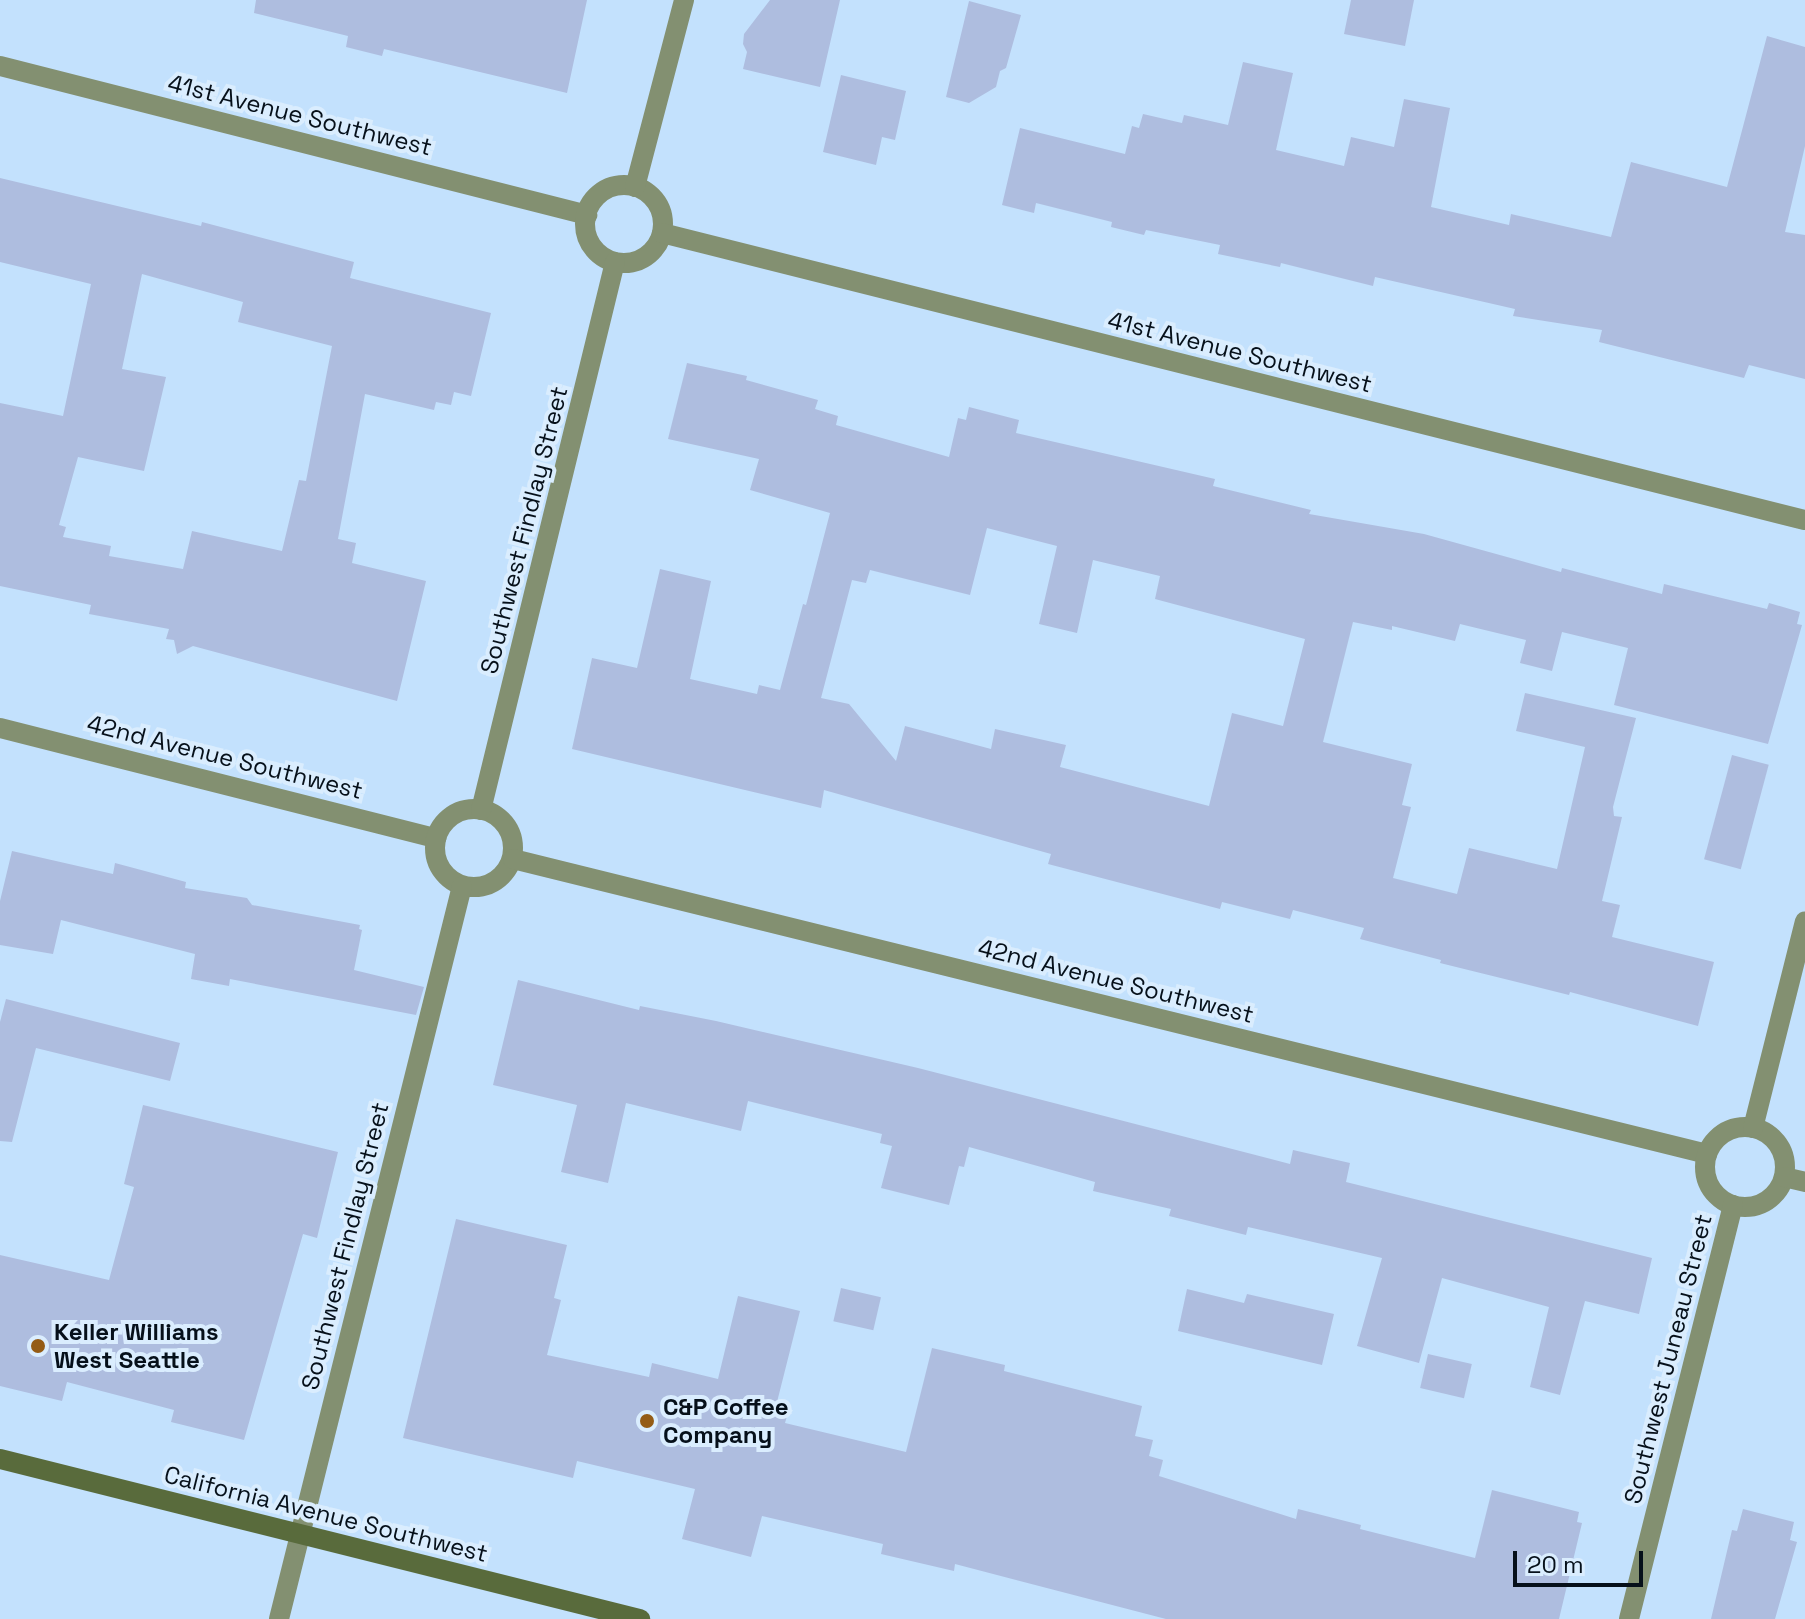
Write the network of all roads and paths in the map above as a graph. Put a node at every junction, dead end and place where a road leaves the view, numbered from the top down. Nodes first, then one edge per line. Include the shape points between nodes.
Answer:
1 (684, 0) edge
2 (0, 66) edge
3 (635, 187) junction
4 (587, 215) junction
5 (662, 233) junction
6 (615, 262) junction
7 (1805, 520) edge
8 (0, 728) edge
9 (481, 810) junction
10 (436, 838) junction
11 (513, 859) junction
12 (462, 886) junction
13 (1805, 921) edge
14 (1753, 1128) junction
15 (1707, 1154) junction
16 (1784, 1177) junction
17 (1805, 1182) edge
18 (1733, 1205) junction
19 (0, 1459) edge
20 (300, 1535) junction
21 (279, 1619) edge
22 (640, 1619) edge
23 (1629, 1619) edge

1 - 3 street
2 - 4 street, 41st Avenue Southwest
3 - 4 street via 606,189 595,197
3 - 5 street via 661,209
4 - 6 street via 591,246
5 - 6 street via 648,255
5 - 7 street, 41st Avenue Southwest
6 - 9 street, Southwest Findlay Street
8 - 10 street, 42nd Avenue Southwest
9 - 10 street via 454,814
9 - 11 street via 501,819 508,829
10 - 12 street via 440,869
11 - 12 street via 489,886
11 - 15 street, 42nd Avenue Southwest
12 - 20 street, Southwest Findlay Street
13 - 14 street
14 - 15 street via 1721,1134
14 - 16 street via 1781,1147
15 - 18 street via 1709,1185
16 - 17 street
16 - 18 street via 1764,1203
18 - 23 street, Southwest Juneau Street
19 - 20 main road, California Avenue Southwest
20 - 21 street, Southwest Findlay Street
20 - 22 main road, California Avenue Southwest

